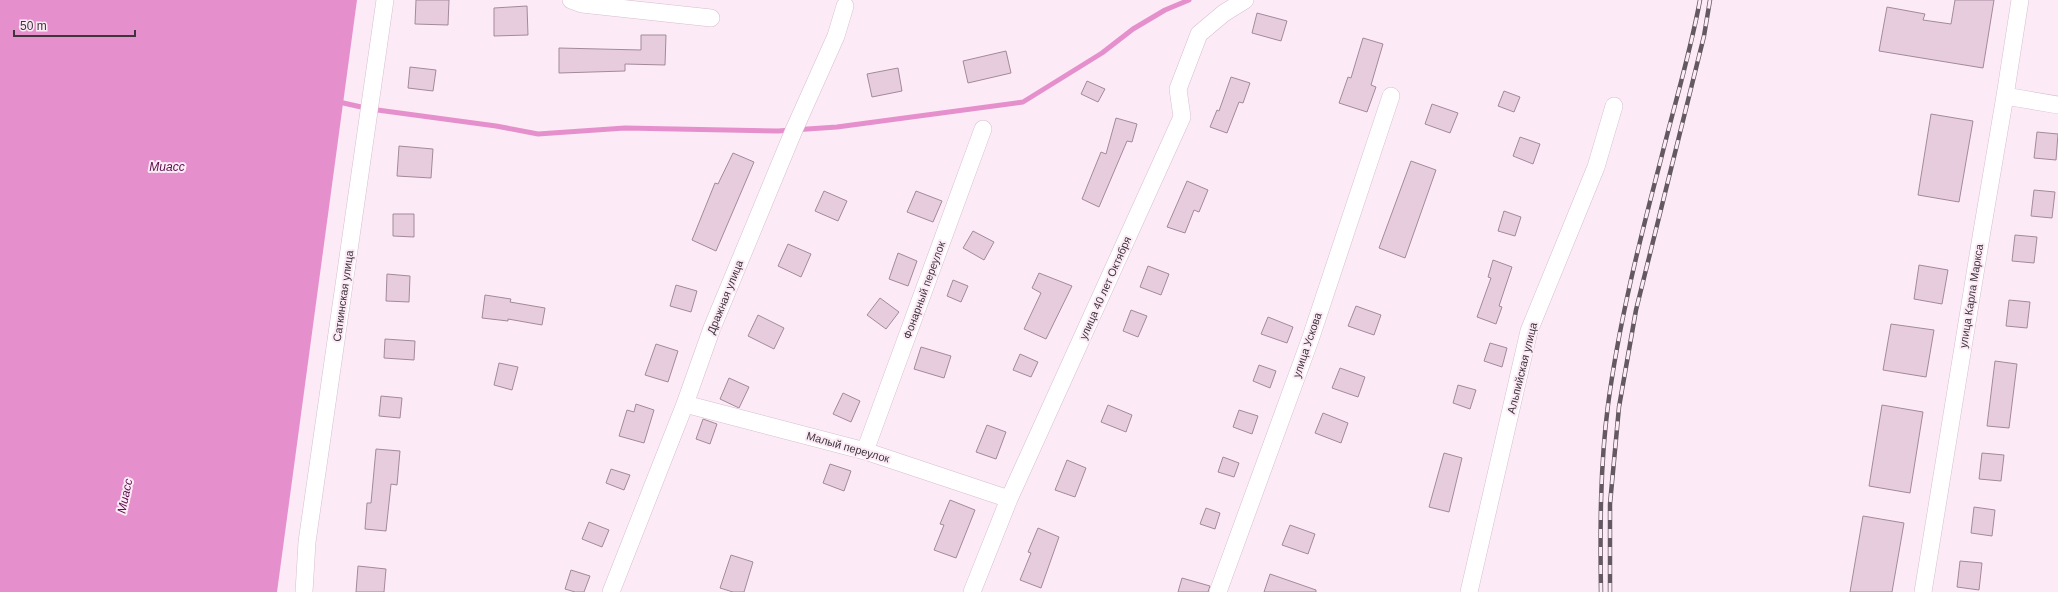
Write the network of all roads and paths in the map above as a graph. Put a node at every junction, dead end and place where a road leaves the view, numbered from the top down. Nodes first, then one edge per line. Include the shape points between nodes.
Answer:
1 (385, 0) edge
2 (571, 0) edge
3 (1245, 0) edge
4 (2020, 0) edge
5 (845, 6) dead end
6 (711, 18) dead end
7 (1391, 96) dead end
8 (2005, 96) junction
9 (2058, 105) edge
10 (1614, 106) dead end
11 (983, 129) dead end
12 (684, 404) junction
13 (865, 451) junction
14 (1009, 499) junction
15 (304, 592) edge
16 (612, 592) edge
17 (972, 592) edge
18 (1218, 592) edge
19 (1469, 592) edge
20 (1923, 592) edge

1 - 15 street, Саткинская улица via 307,542
2 - 6 street via 582,4
3 - 14 street, улица 40 лет Октября via 1224,12 1199,34 1178,89 1182,117
4 - 8 street, улица Карла Маркса
5 - 12 street, Дражная улица via 836,36 712,328
7 - 18 street, улица Ускова via 1310,340
8 - 9 street
8 - 20 street, улица Карла Маркса
10 - 19 street, Альпийская улица via 1596,167 1529,331
11 - 13 street, Фонарный переулок
12 - 13 street, Малый переулок
12 - 16 street, Дражная улица
13 - 14 street, Малый переулок
14 - 17 street, улица 40 лет Октября

